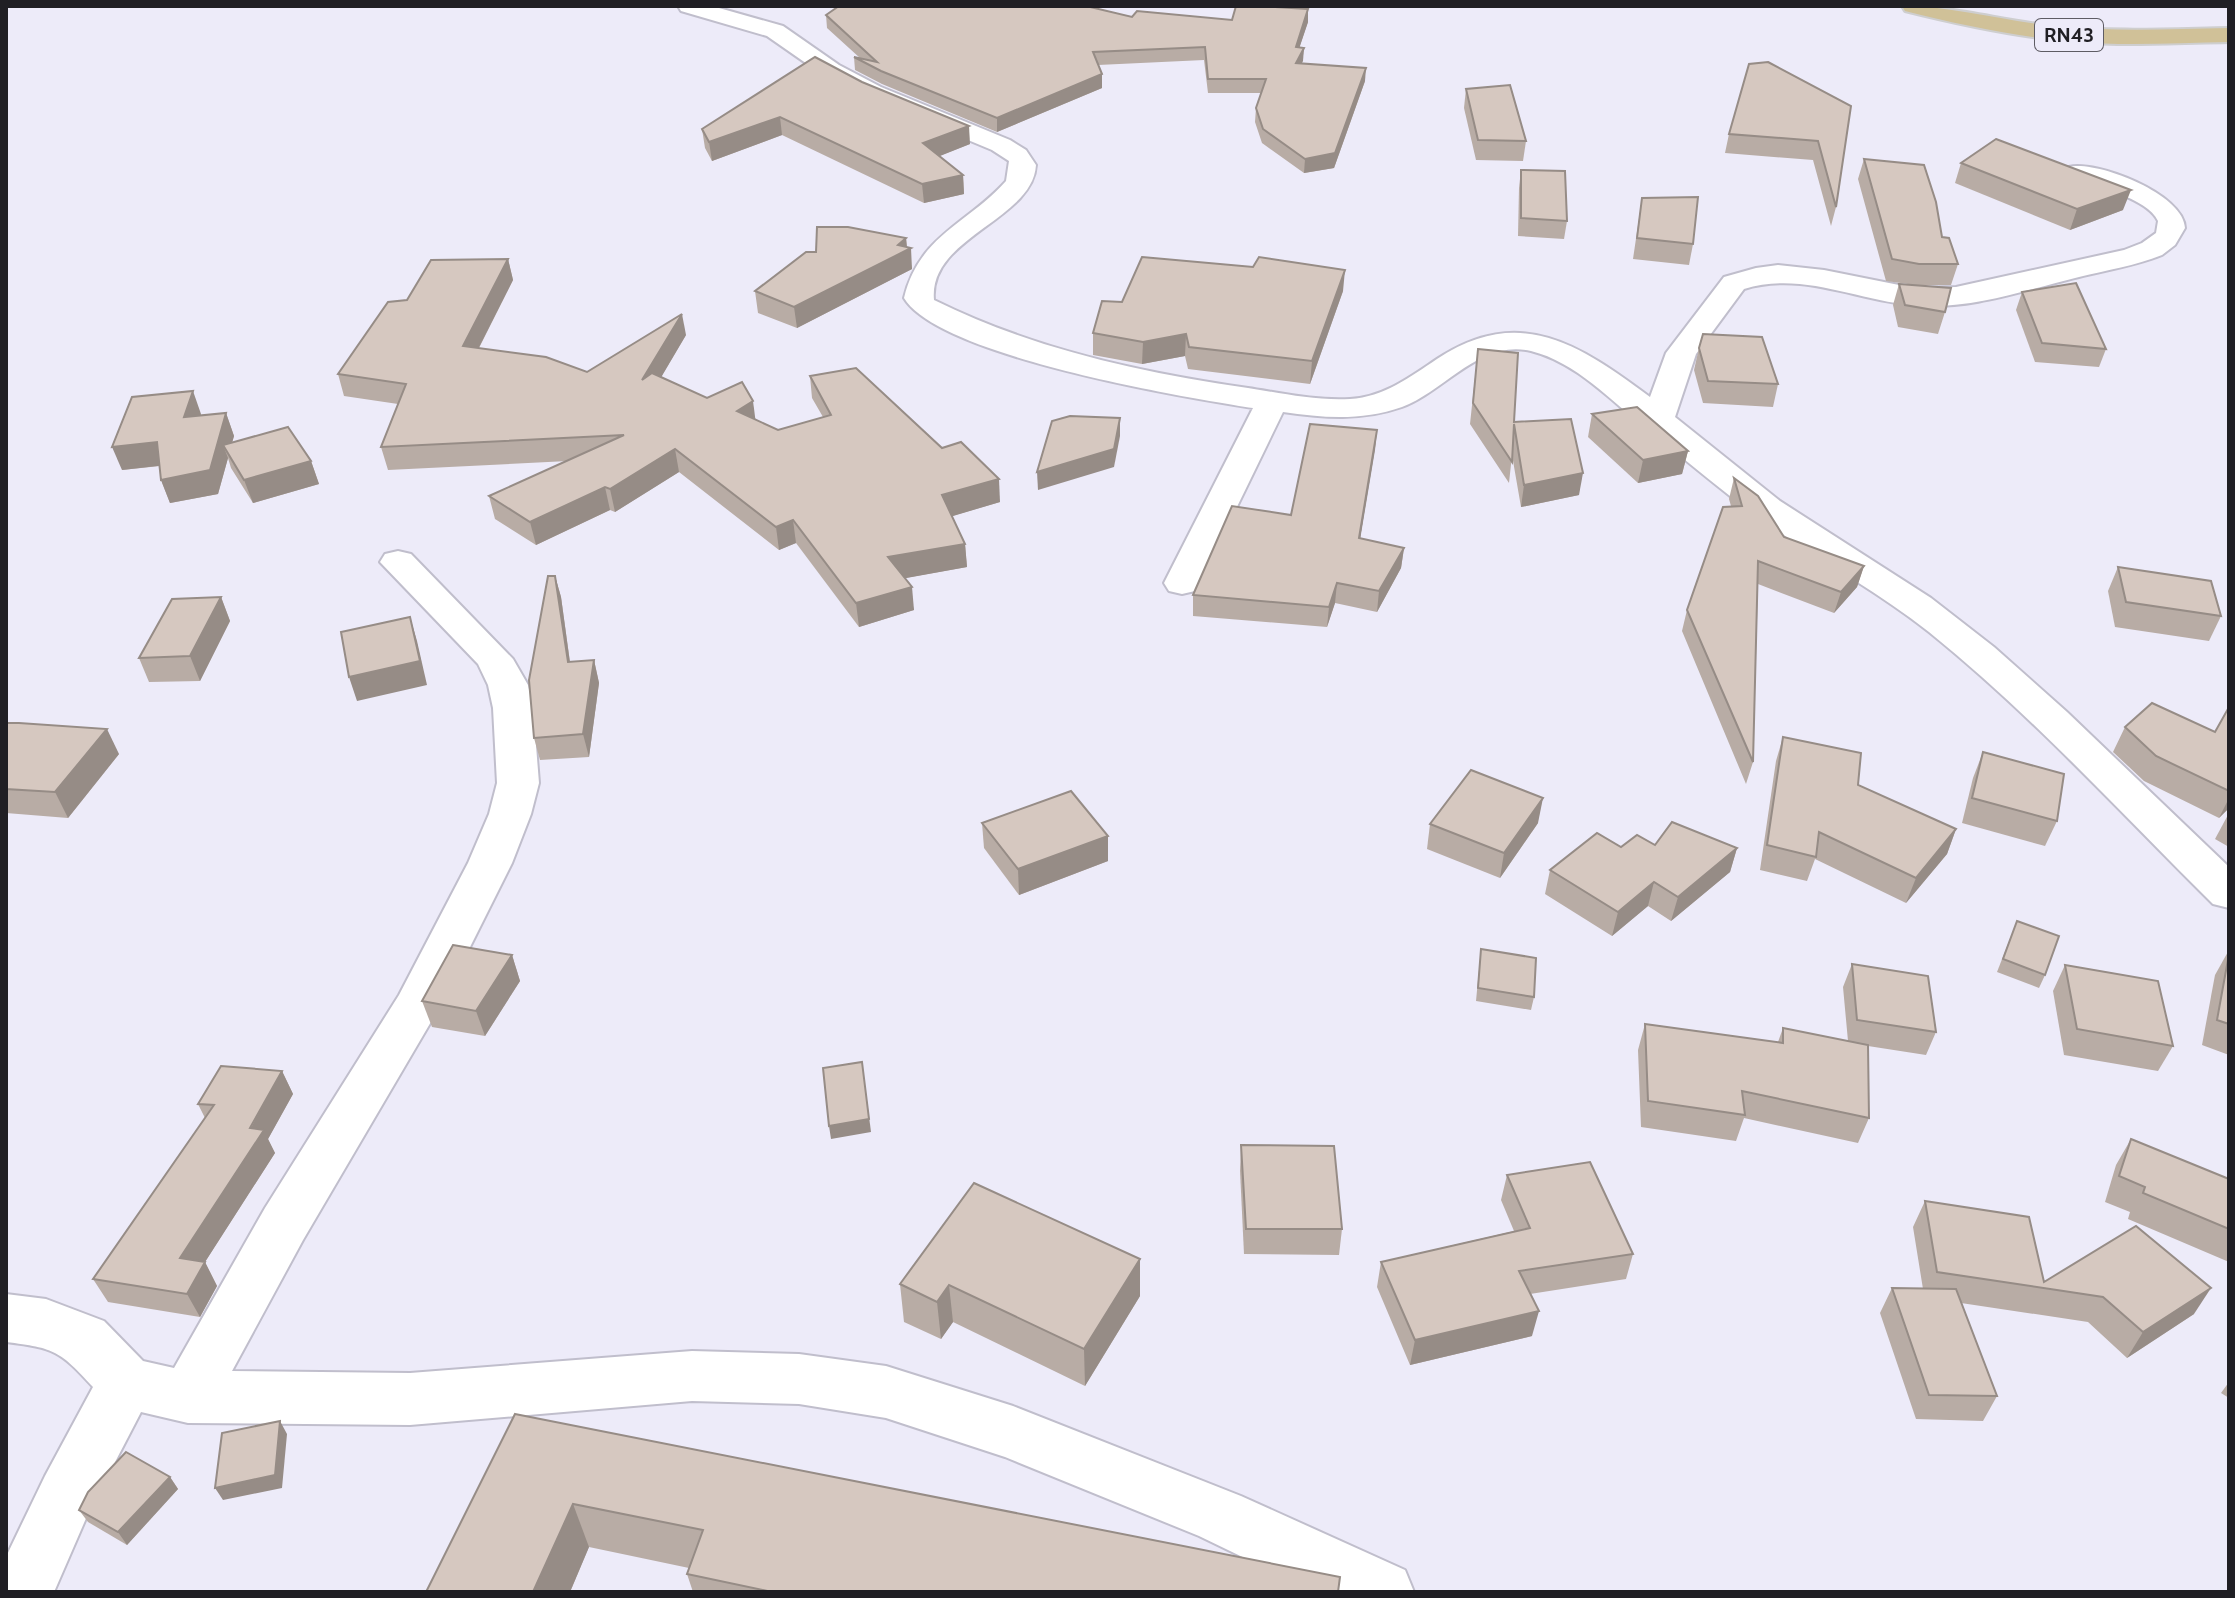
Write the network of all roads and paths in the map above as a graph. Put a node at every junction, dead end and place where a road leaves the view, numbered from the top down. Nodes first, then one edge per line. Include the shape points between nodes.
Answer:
1 (689, 6) edge
2 (1913, 6) edge
3 (2229, 35) edge
4 (2050, 162) edge
5 (1272, 401) junction
6 (1657, 421) junction
7 (398, 562) dead end
8 (1182, 583) dead end
9 (2229, 893) edge
10 (6, 1318) edge
11 (126, 1383) junction
12 (188, 1397) junction
13 (22, 1592) edge
14 (1383, 1592) edge

1 - 5 street via 775,31 873,92 1019,155 1023,175 1015,187 963,228 926,273 918,298 923,306 1072,364
2 - 3 main road, RN43 via 2066,34
4 - 6 street via 2159,205 2171,216 2169,236 2129,258 1960,297 1890,294 1813,277 1743,279 1734,283 1681,353
5 - 6 street via 1352,409 1374,406 1414,389 1470,350 1515,340 1556,349
5 - 8 street
6 - 9 street via 1780,517 1939,621 2020,690
7 - 12 street via 494,659 513,708 518,783 490,863 418,1003 284,1224
10 - 11 street via 46,1323 84,1338
11 - 12 street
11 - 13 street
12 - 14 street via 410,1399 692,1376 799,1379 886,1392 1013,1433 1146,1486

